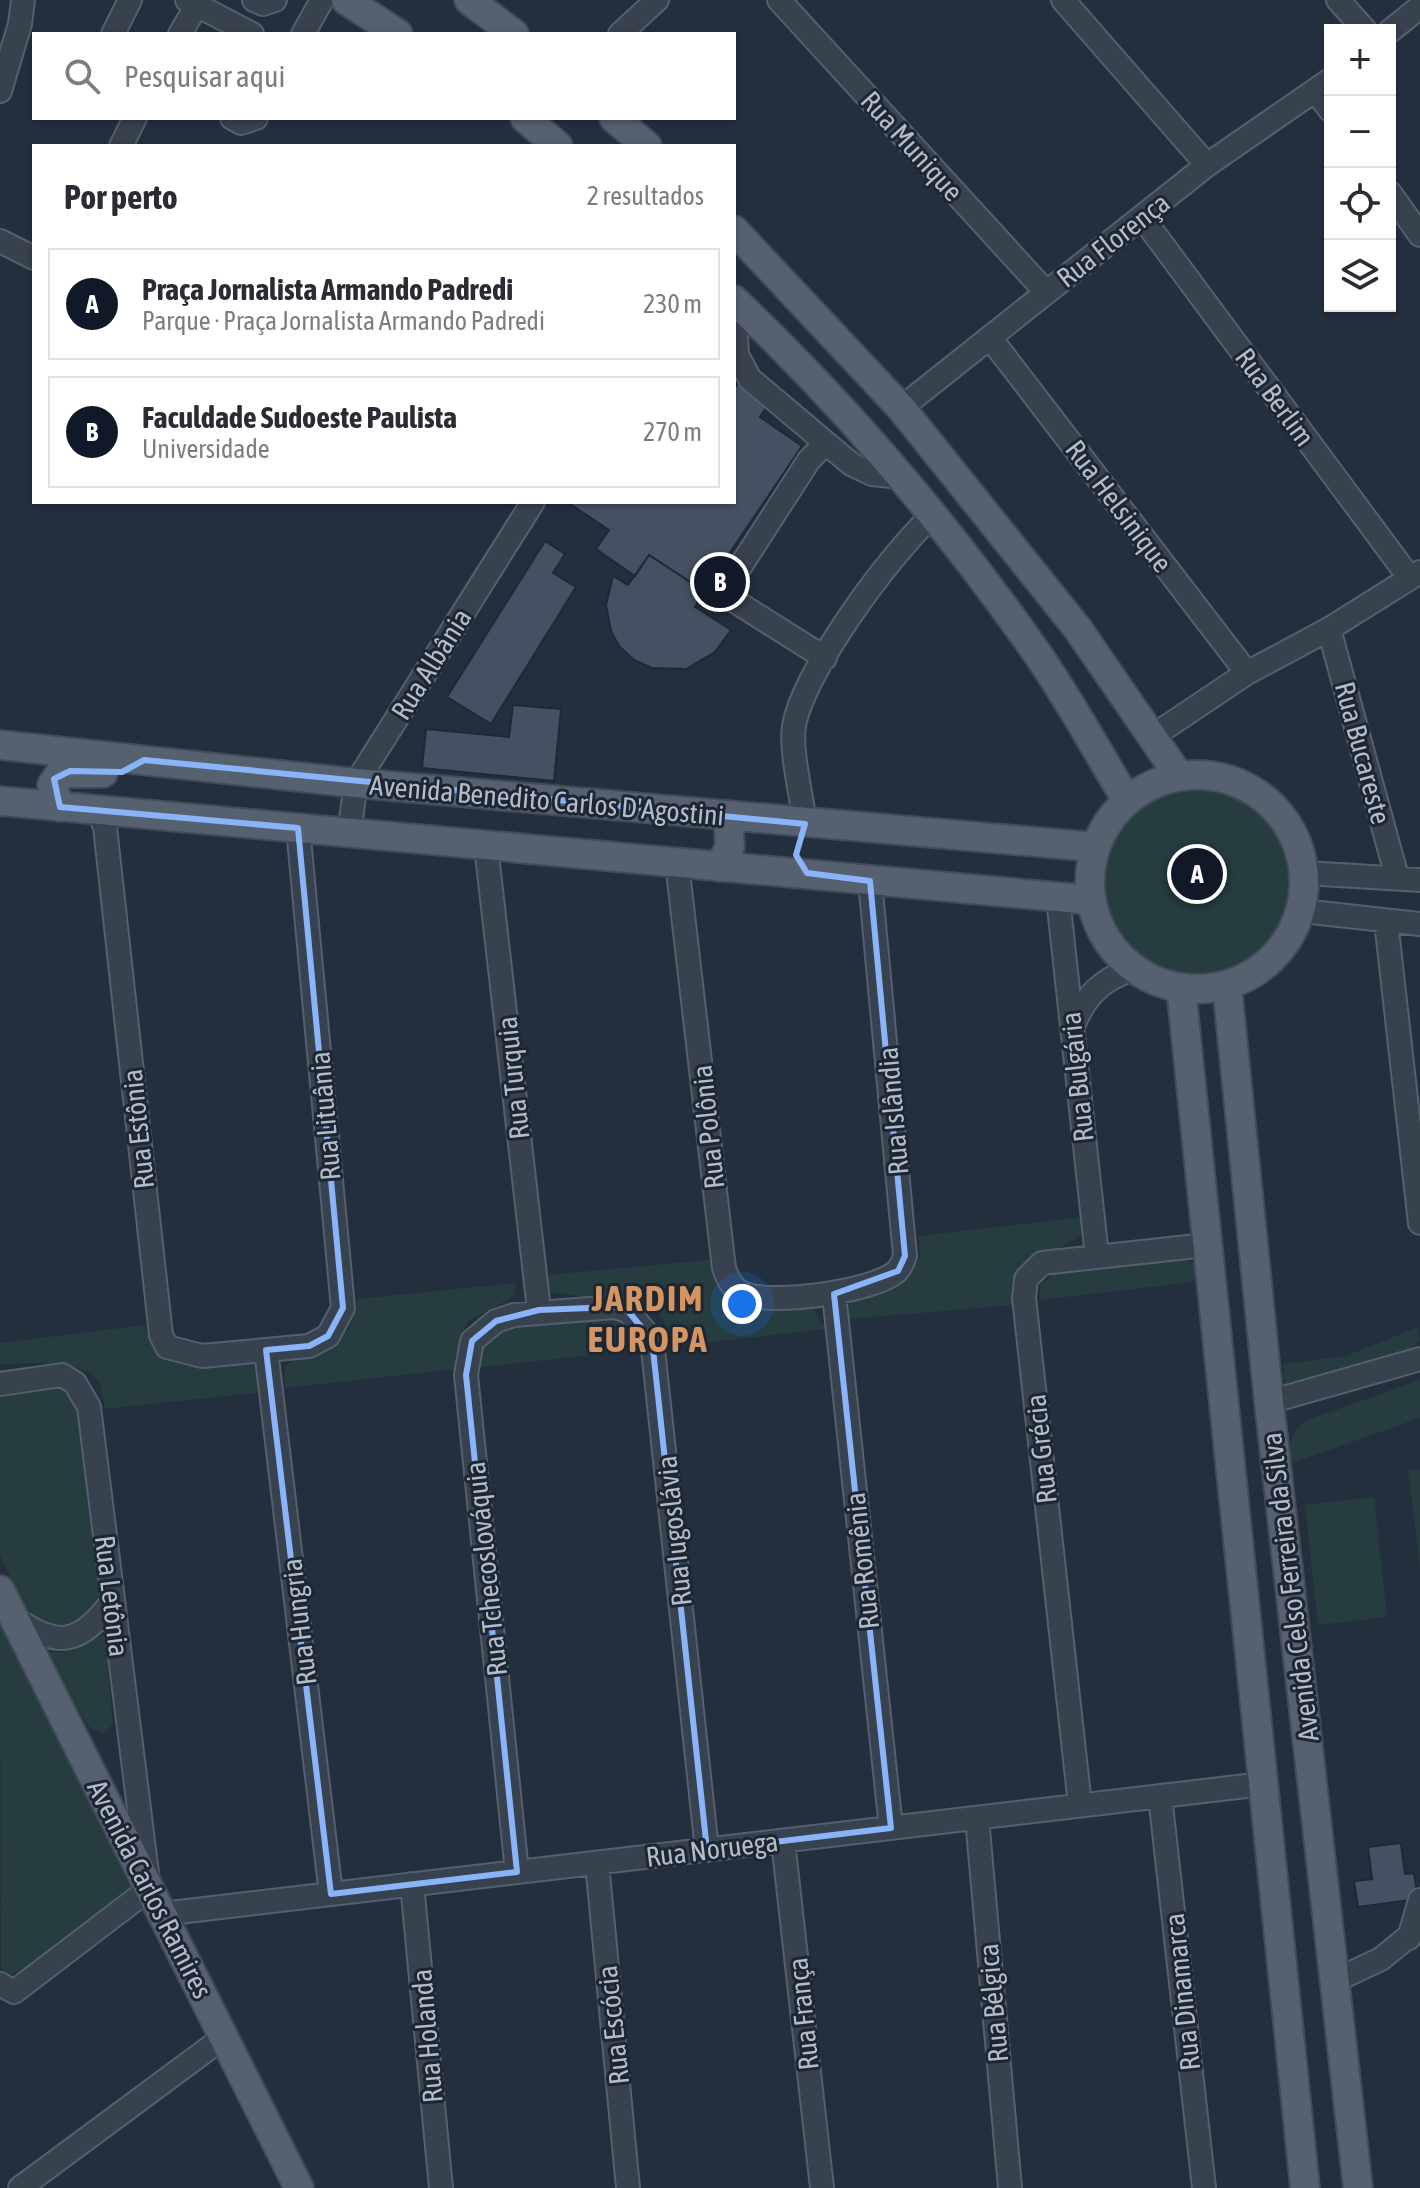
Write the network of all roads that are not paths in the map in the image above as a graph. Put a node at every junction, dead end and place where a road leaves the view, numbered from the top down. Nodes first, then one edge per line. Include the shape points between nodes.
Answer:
1 (23, 0) edge
2 (130, 0) edge
3 (254, 0) edge
4 (275, 0) edge
5 (322, 0) edge
6 (346, 0) edge
7 (469, 0) edge
8 (779, 0) edge
9 (1063, 0) edge
10 (1338, 0) edge
11 (192, 2) edge
12 (650, 2) edge
13 (1420, 7) edge
14 (1360, 24) edge
15 (1396, 26) edge
16 (114, 32) edge
17 (181, 32) edge
18 (248, 32) edge
19 (304, 32) edge
20 (395, 32) edge
21 (511, 32) edge
22 (622, 32) edge
23 (1323, 86) edge
24 (0, 91) edge
25 (134, 120) edge
26 (527, 120) edge
27 (616, 120) edge
28 (122, 144) edge
29 (556, 144) edge
30 (643, 144) edge
31 (1207, 165) junction
32 (1396, 201) edge
33 (1142, 217) junction
34 (736, 232) edge
35 (1420, 235) edge
36 (0, 241) edge
37 (32, 257) edge
38 (1046, 292) junction
39 (736, 302) edge
40 (991, 339) junction
41 (736, 345) edge
42 (901, 408) junction
43 (831, 447) junction
44 (939, 457) junction
45 (901, 477) junction
46 (526, 504) edge
47 (932, 516) junction
48 (1414, 574) edge
49 (1329, 629) junction
50 (825, 658) junction
51 (1247, 673) junction
52 (1153, 736) junction
53 (0, 745) edge
54 (144, 760) junction
55 (1179, 776) junction
56 (356, 783) junction
57 (1126, 799) junction
58 (0, 801) edge
59 (60, 807) junction
60 (98, 810) junction
61 (728, 815) junction
62 (805, 824) junction
63 (298, 828) junction
64 (349, 833) junction
65 (486, 846) junction
66 (1095, 847) junction
67 (677, 863) junction
68 (719, 867) junction
69 (807, 873) junction
70 (1306, 873) junction
71 (1397, 877) junction
72 (1420, 880) edge
73 (870, 881) junction
74 (1058, 898) junction
75 (1091, 900) junction
76 (1302, 911) junction
77 (1386, 921) junction
78 (1420, 924) edge
79 (1134, 969) junction
80 (1227, 986) junction
81 (1181, 988) junction
82 (1072, 1029) junction
83 (1420, 1223) edge
84 (1206, 1245) junction
85 (1097, 1256) junction
86 (834, 1294) junction
87 (539, 1310) junction
88 (266, 1350) junction
89 (1420, 1359) edge
90 (0, 1384) edge
91 (1269, 1402) junction
92 (1282, 1510) junction
93 (1236, 1517) junction
94 (0, 1590) edge
95 (112, 1602) junction
96 (1292, 1602) junction
97 (1244, 1610) junction
98 (14, 1617) junction
99 (1263, 1784) junction
100 (1160, 1796) junction
101 (1080, 1805) junction
102 (977, 1818) junction
103 (891, 1828) junction
104 (783, 1841) junction
105 (707, 1850) junction
106 (597, 1863) junction
107 (517, 1872) junction
108 (412, 1884) junction
109 (149, 1889) junction
110 (331, 1894) junction
111 (1420, 1900) edge
112 (162, 1914) junction
113 (1416, 1938) edge
114 (1334, 1981) junction
115 (0, 1984) edge
116 (224, 2037) junction
117 (0, 2180) edge
118 (13, 2188) edge
119 (20, 2188) edge
120 (299, 2188) edge
121 (441, 2188) edge
122 (628, 2188) edge
123 (822, 2188) edge
124 (1010, 2188) edge
125 (1204, 2188) edge
126 (1305, 2188) edge
127 (1358, 2188) edge

1 - 24 street
2 - 16 street
3 - 4 street
5 - 19 street
6 - 20 main road
7 - 21 main road
8 - 38 street, Rua Munique
9 - 31 street
10 - 14 street
11 - 17 street
11 - 18 street
12 - 22 street
13 - 15 street
23 - 31 street, Rua Florença
25 - 28 street
26 - 29 main road
27 - 30 main road
31 - 33 street, Rua Florença
32 - 35 street
33 - 38 street, Rua Florença
33 - 48 street, Rua Berlim
34 - 42 main road
36 - 37 street
38 - 40 street, Rua Florença
39 - 45 main road via 798,360
40 - 42 street, Rua Florença
40 - 51 street, Rua Helsinique
41 - 43 street via 746,373
42 - 44 main road
43 - 45 street via 862,471
43 - 50 street via 821,448 809,460 729,591 733,600
44 - 45 main road via 914,460
44 - 52 main road via 1078,629
45 - 47 main road
46 - 56 street, Rua Albânia
47 - 50 street via 904,541
47 - 57 main road via 1035,650
48 - 49 street
49 - 51 street
49 - 71 street, Rua Bucareste
50 - 62 street via 794,728
51 - 52 street
52 - 55 main road
53 - 54 main road, Avenida Benedito Carlos D'Agostini
54 - 56 main road, Avenida Benedito Carlos D'Agostini
54 - 59 main road via 122,772 60,773 52,785
55 - 57 main road
55 - 70 main road via 1215,776 1249,787 1277,808 1297,838
56 - 61 main road, Avenida Benedito Carlos D'Agostini
56 - 64 street, Rua Albânia
57 - 66 main road
58 - 59 main road, Avenida Benedito Carlos D'Agostini
59 - 60 main road, Avenida Benedito Carlos D'Agostini
60 - 63 main road, Avenida Benedito Carlos D'Agostini
60 - 88 street, Rua Estônia via 105,827 161,1335 167,1347 202,1356
61 - 62 main road, Avenida Benedito Carlos D'Agostini
61 - 68 main road via 730,847
62 - 66 main road, Avenida Benedito Carlos D'Agostini
62 - 69 main road via 796,839 796,855
63 - 64 main road, Avenida Benedito Carlos D'Agostini
63 - 88 street, Rua Lituânia via 343,1308 328,1336 309,1346
64 - 65 main road, Avenida Benedito Carlos D'Agostini
65 - 67 main road, Avenida Benedito Carlos D'Agostini
65 - 87 street, Rua Turquia
66 - 75 main road
67 - 68 main road, Avenida Benedito Carlos D'Agostini
67 - 86 street, Rua Polônia via 724,1268 730,1284 743,1294
68 - 69 main road, Avenida Benedito Carlos D'Agostini
69 - 73 main road, Avenida Benedito Carlos D'Agostini
70 - 71 street
70 - 76 main road
71 - 72 street
73 - 74 main road, Avenida Benedito Carlos D'Agostini
73 - 86 street, Rua Islândia via 905,1256 898,1271 887,1278
74 - 75 main road, Avenida Benedito Carlos D'Agostini
74 - 82 street, Rua Bulgária
75 - 79 main road via 1099,927
76 - 77 street
76 - 80 main road via 1274,958
77 - 78 street
77 - 83 street
79 - 81 main road
79 - 82 street via 1098,985 1080,1007
80 - 81 main road
80 - 91 main road, Avenida Celso Ferreira da Silva
81 - 84 main road, Avenida Celso Ferreira da Silva
82 - 85 street, Rua Bulgária
84 - 85 street, Rua Grécia
84 - 93 main road, Avenida Celso Ferreira da Silva
85 - 101 street, Rua Grécia via 1042,1263 1026,1279 1024,1298
86 - 103 street, Rua Romênia
87 - 105 street, Rua Iugoslávia via 614,1307 628,1311 652,1340
87 - 107 street, Rua Tchecoslováquia via 496,1321 472,1341 466,1375
88 - 110 street, Rua Hungria
89 - 91 street
90 - 95 street, Rua Letônia via 62,1375 75,1383 89,1407
91 - 92 main road, Avenida Celso Ferreira da Silva
92 - 93 main road via 1269,1529 1251,1530
92 - 96 main road, Avenida Celso Ferreira da Silva
93 - 97 main road, Avenida Celso Ferreira da Silva
94 - 98 main road, Avenida Carlos Ramires
95 - 98 street via 77,1635 42,1636
95 - 109 street, Rua Letônia
96 - 97 main road via 1285,1593 1266,1589
96 - 114 main road, Avenida Celso Ferreira da Silva
97 - 99 main road, Avenida Celso Ferreira da Silva
98 - 109 main road, Avenida Carlos Ramires
99 - 100 street, Rua Noruega
99 - 126 main road, Avenida Celso Ferreira da Silva
100 - 101 street, Rua Noruega
100 - 125 street, Rua Dinamarca
101 - 102 street, Rua Noruega
102 - 103 street, Rua Noruega
102 - 124 street, Rua Bélgica
103 - 104 street, Rua Noruega
104 - 105 street, Rua Noruega
104 - 123 street, Rua França
105 - 106 street, Rua Noruega
106 - 107 street, Rua Noruega
106 - 122 street, Rua Escócia
107 - 108 street, Rua Noruega
108 - 110 street, Rua Noruega
108 - 121 street, Rua Holanda
109 - 112 main road, Avenida Carlos Ramires
109 - 115 street via 14,1992
110 - 112 street, Rua Noruega
111 - 113 street
112 - 116 main road, Avenida Carlos Ramires
113 - 114 street
114 - 127 main road, Avenida Celso Ferreira da Silva
116 - 119 street
116 - 120 main road, Avenida Carlos Ramires
117 - 118 street

